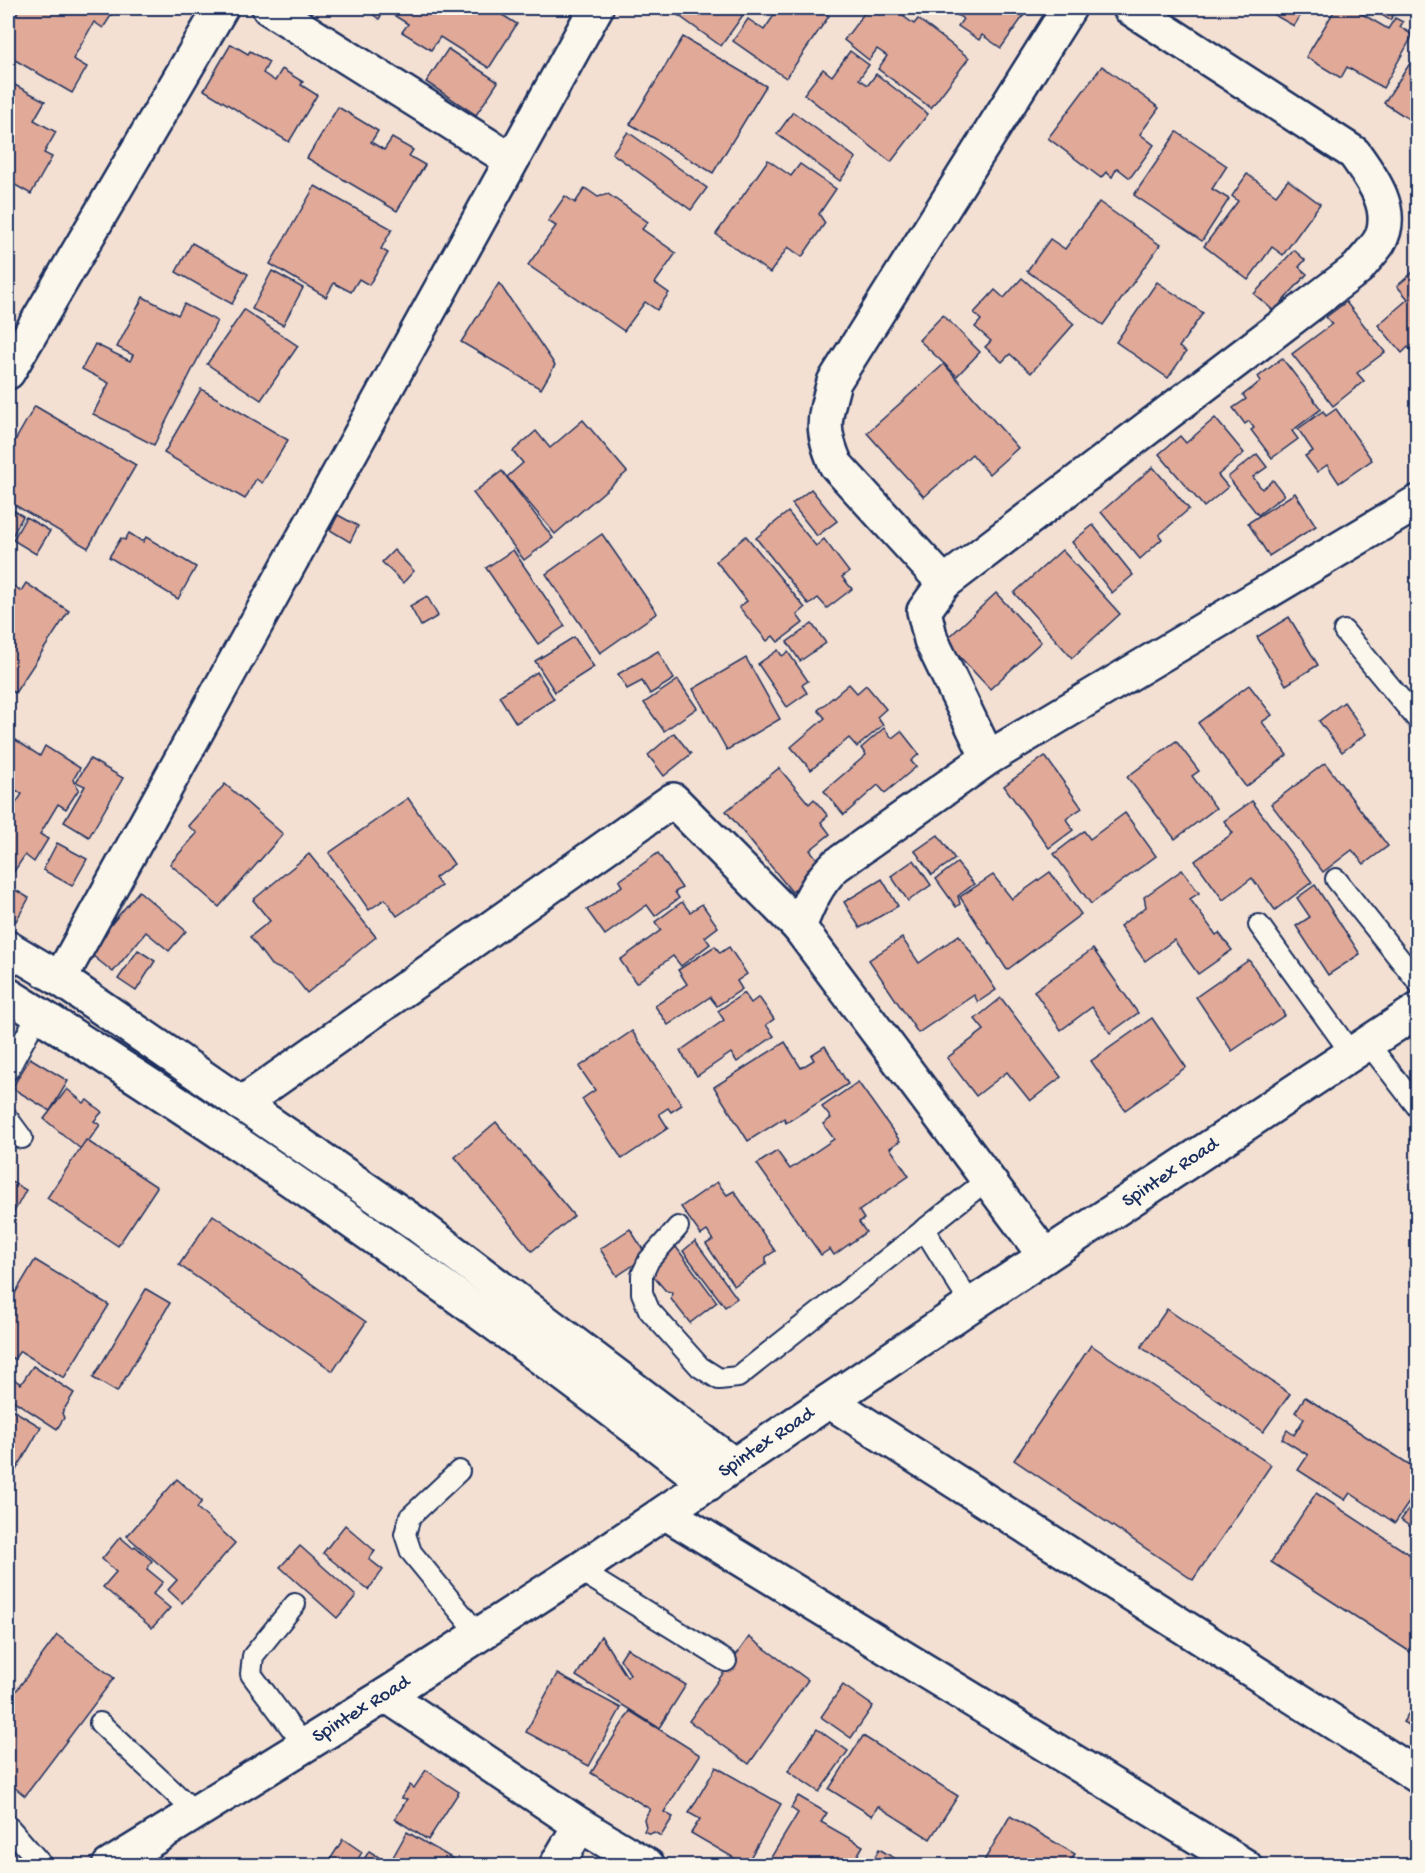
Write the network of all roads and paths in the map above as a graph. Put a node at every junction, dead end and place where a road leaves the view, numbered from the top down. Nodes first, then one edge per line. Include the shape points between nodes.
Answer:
1 (220, 8) edge
2 (269, 8) edge
3 (597, 8) edge
4 (1069, 8) edge
5 (1131, 8) edge
6 (511, 160) junction
7 (8, 372) edge
8 (1418, 502) edge
9 (944, 583) junction
10 (1344, 631) dead end
11 (1418, 720) edge
12 (988, 758) junction
13 (1336, 879) dead end
14 (1259, 925) dead end
15 (799, 927) junction
16 (8, 948) edge
17 (60, 979) junction
18 (1418, 982) edge
19 (8, 995) edge
20 (1418, 1010) edge
21 (38, 1014) junction
22 (1359, 1047) junction
23 (8, 1070) edge
24 (241, 1104) junction
25 (1418, 1108) edge
26 (8, 1119) edge
27 (22, 1138) dead end
28 (988, 1179) junction
29 (678, 1227) dead end
30 (924, 1229) junction
31 (1045, 1256) junction
32 (971, 1305) junction
33 (829, 1401) junction
34 (734, 1465) junction
35 (459, 1471) dead end
36 (708, 1484) junction
37 (666, 1513) junction
38 (579, 1570) junction
39 (295, 1604) dead end
40 (479, 1635) junction
41 (726, 1661) dead end
42 (386, 1695) junction
43 (100, 1723) dead end
44 (304, 1745) junction
45 (1418, 1776) edge
46 (195, 1812) junction
47 (580, 1825) junction
48 (8, 1826) edge
49 (43, 1866) edge
50 (109, 1866) edge
51 (556, 1866) edge
52 (648, 1866) edge
53 (1245, 1866) edge

1 - 7 street
2 - 6 street
3 - 6 street
4 - 9 street via 834,382 825,419 826,443 836,465
5 - 9 street via 1354,153 1377,185 1387,221 1379,241 1358,268
6 - 17 street
8 - 12 street
9 - 12 street via 924,611 931,640
10 - 11 lane
12 - 15 street via 835,866 809,900
13 - 18 lane
14 - 22 lane
15 - 24 street via 673,800
15 - 28 street
16 - 17 street
17 - 24 street
19 - 21 street
20 - 22 street, Spintex Road
21 - 23 lane
21 - 36 street via 396,1252 586,1389
22 - 25 lane
22 - 31 street, Spintex Road
24 - 34 street via 415,1224
26 - 27 lane
28 - 30 lane
28 - 31 street
29 - 30 lane via 649,1260 642,1275 642,1293 649,1310 700,1366 719,1379 738,1377
30 - 32 lane
31 - 32 street, Spintex Road
32 - 33 street, Spintex Road
33 - 34 street, Spintex Road
33 - 45 street
34 - 36 street, Spintex Road
35 - 40 lane via 410,1517 405,1534 411,1552
36 - 37 street, Spintex Road
37 - 38 street, Spintex Road
37 - 53 street
38 - 40 street, Spintex Road
38 - 41 lane
39 - 44 lane via 254,1656 251,1674
40 - 42 street, Spintex Road
42 - 44 street, Spintex Road
42 - 47 street
43 - 46 lane
44 - 46 street, Spintex Road
46 - 50 street, Spintex Road
47 - 51 street
47 - 52 street
48 - 49 lane

